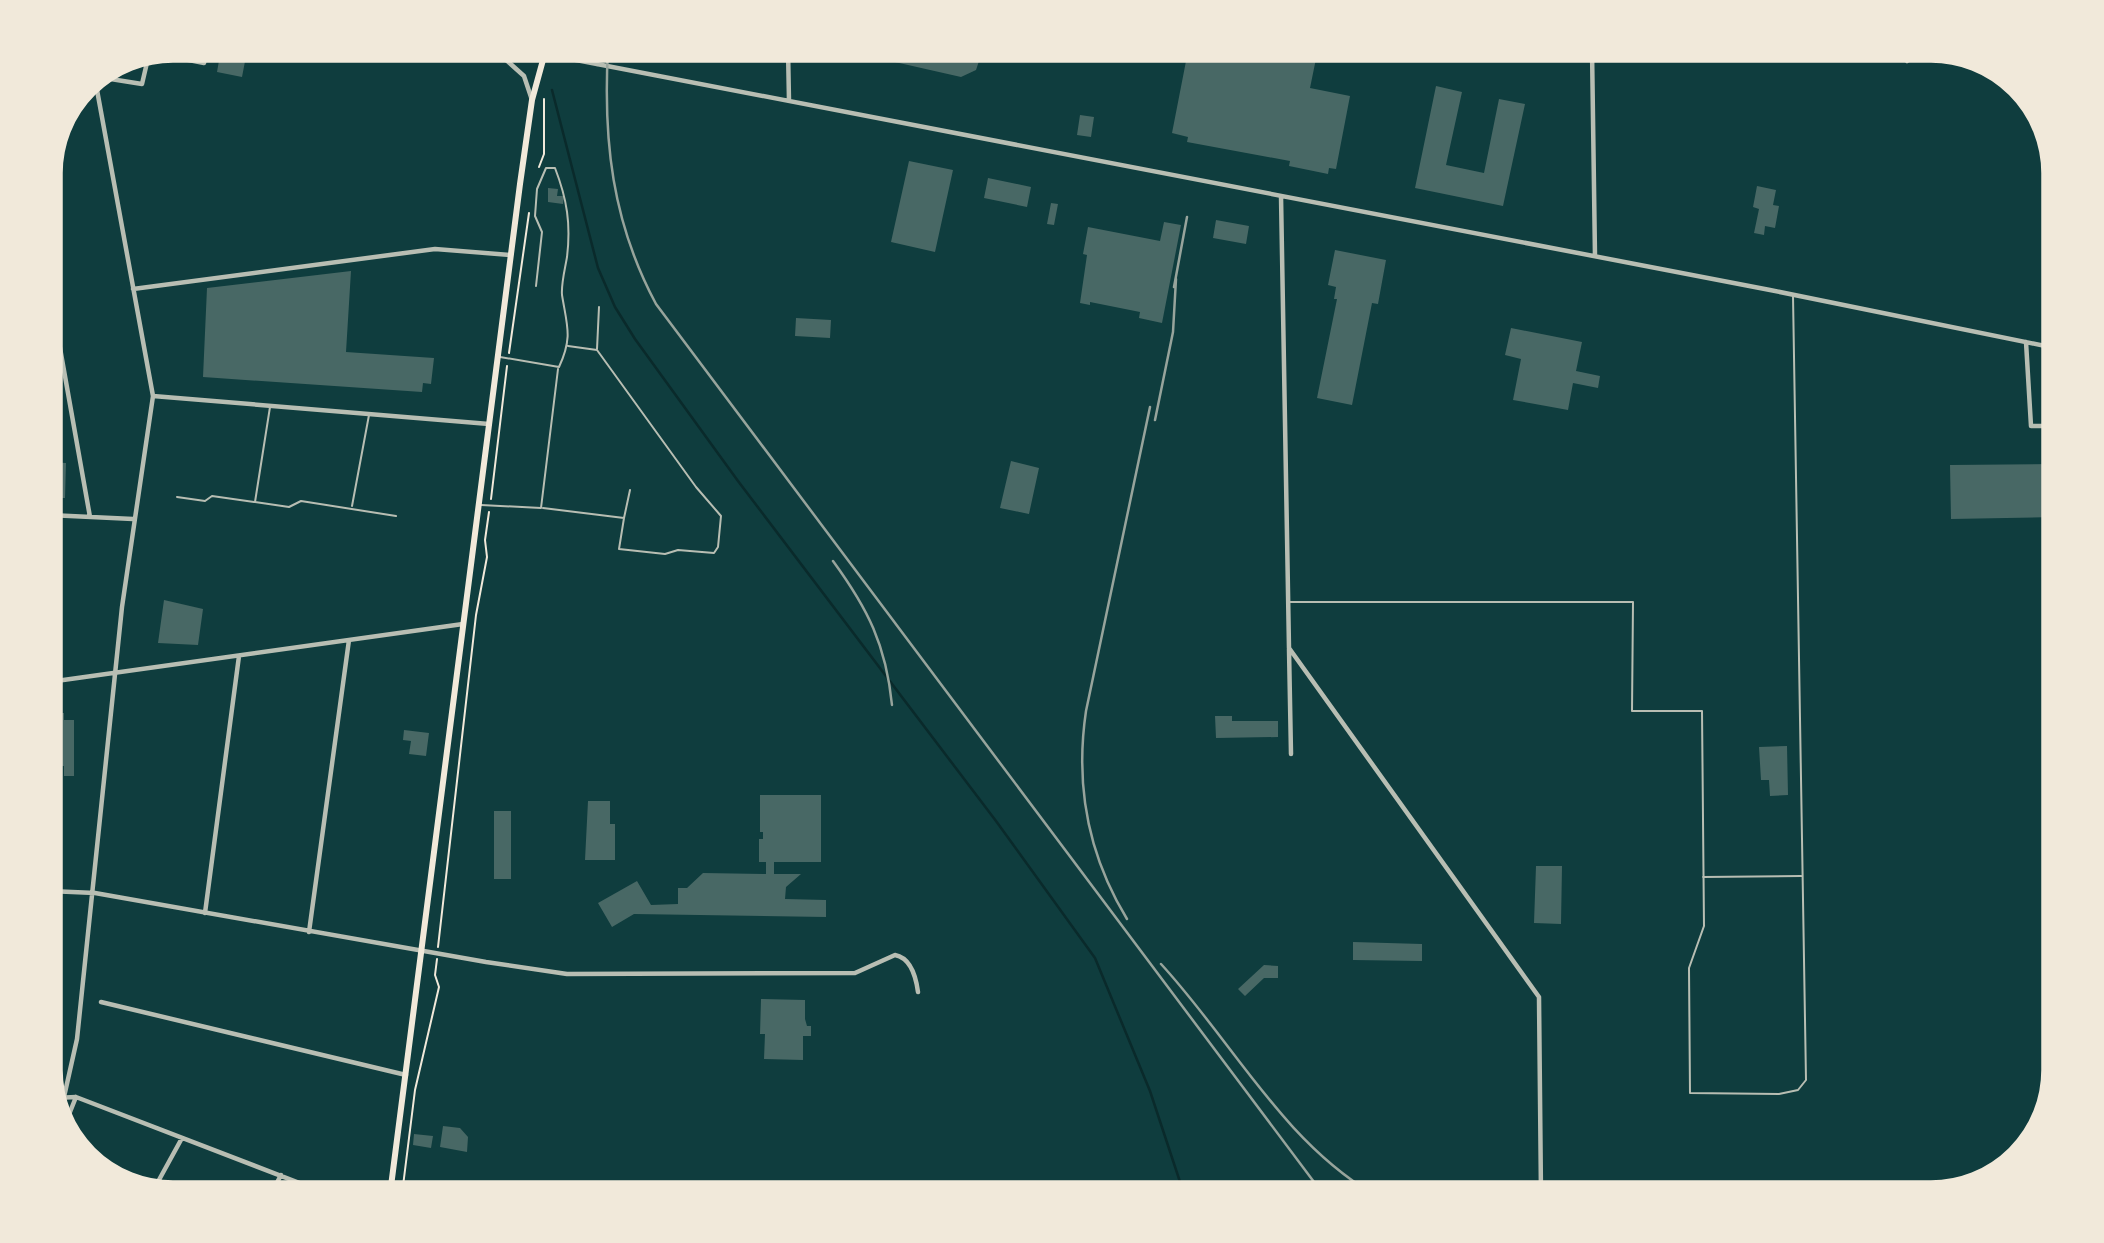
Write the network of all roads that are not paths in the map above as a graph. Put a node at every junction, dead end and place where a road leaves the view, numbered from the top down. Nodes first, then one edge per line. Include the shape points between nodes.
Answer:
1 (507, 61) edge
2 (543, 61) edge
3 (582, 61) edge
4 (593, 61) edge
5 (788, 61) edge
6 (1592, 61) edge
7 (148, 65) edge
8 (598, 65) junction
9 (112, 80) edge
10 (99, 89) edge
11 (532, 100) junction
12 (789, 101) junction
13 (1281, 196) junction
14 (512, 255) junction
15 (1595, 256) junction
16 (536, 286) dead end
17 (133, 289) junction
18 (1793, 295) junction
19 (599, 307) dead end
20 (2026, 342) junction
21 (568, 346) junction
22 (2043, 346) edge
23 (597, 350) junction
24 (61, 354) edge
25 (499, 357) junction
26 (559, 368) junction
27 (153, 396) junction
28 (270, 406) junction
29 (369, 414) junction
30 (489, 424) junction
31 (2043, 426) edge
32 (630, 490) dead end
33 (177, 497) dead end
34 (255, 502) junction
35 (478, 505) junction
36 (352, 508) junction
37 (541, 508) junction
38 (61, 516) edge
39 (396, 516) dead end
40 (90, 517) junction
41 (624, 518) junction
42 (133, 519) junction
43 (1289, 602) junction
44 (464, 624) junction
45 (349, 640) junction
46 (1289, 648) junction
47 (239, 656) junction
48 (117, 674) junction
49 (61, 681) edge
50 (1291, 754) dead end
51 (1802, 876) junction
52 (1703, 877) junction
53 (61, 892) edge
54 (95, 893) junction
55 (205, 913) junction
56 (309, 932) junction
57 (423, 951) junction
58 (918, 992) dead end
59 (101, 1002) dead end
60 (407, 1076) junction
61 (64, 1097) joint
62 (76, 1097) junction
63 (70, 1112) edge
64 (182, 1138) junction
65 (281, 1175) junction
66 (158, 1181) edge
67 (277, 1182) edge
68 (298, 1182) edge
69 (392, 1182) edge
70 (1541, 1182) edge

1 - 11 street via 524,76
2 - 11 main road
3 - 8 street
4 - 8 street
5 - 12 street
6 - 15 street
7 - 9 street via 142,84
8 - 12 street
10 - 17 street
11 - 14 main road
12 - 13 street
13 - 15 street
13 - 43 street
14 - 17 street via 435,248
14 - 25 main road
15 - 18 street
16 - 21 lane via 542,232 535,216 537,189 546,168 555,168 570,228 562,294 567,306
17 - 27 street
18 - 20 street
18 - 51 lane
19 - 23 lane
20 - 22 street
20 - 31 street via 2031,426
21 - 23 lane
21 - 26 lane
23 - 41 lane via 721,516 718,547 714,553 678,550 665,554 619,549
24 - 40 street
25 - 26 lane
25 - 30 main road
26 - 37 lane
27 - 28 street
27 - 42 street
28 - 29 street
28 - 34 lane
29 - 30 street
29 - 36 lane
30 - 35 main road
32 - 41 lane
33 - 34 lane
34 - 36 lane via 289,507 301,501
35 - 37 lane
35 - 44 main road
36 - 39 lane
37 - 41 lane
38 - 40 street
40 - 42 street
42 - 48 street
43 - 46 street
43 - 52 lane via 1633,602 1633,711 1702,711
44 - 45 street
44 - 57 main road
45 - 47 street
45 - 56 street
46 - 50 street
46 - 70 street via 1539,997
47 - 48 street
47 - 55 street
48 - 49 street
48 - 54 street
51 - 52 lane
51 - 52 lane via 1806,1080 1798,1090 1779,1094 1690,1093 1689,968 1704,926
53 - 54 street
54 - 55 street
54 - 61 street via 77,1040
55 - 56 street
56 - 57 street
57 - 58 street via 567,974 855,973 899,955 909,965
57 - 60 main road
59 - 60 street
60 - 69 main road
61 - 62 street
62 - 63 street
62 - 64 street
64 - 65 street
64 - 66 street
65 - 67 street
65 - 68 street

